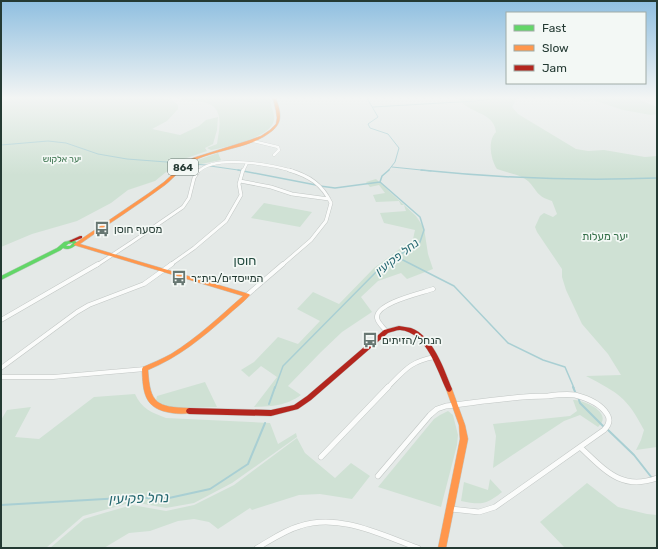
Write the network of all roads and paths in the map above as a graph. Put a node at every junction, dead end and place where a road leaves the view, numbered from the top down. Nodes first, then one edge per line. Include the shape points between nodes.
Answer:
1 (274, 124) edge
2 (277, 124) edge
3 (253, 141) junction
4 (274, 155) dead end
5 (247, 163) junction
6 (240, 181) junction
7 (329, 199) junction
8 (74, 245) junction
9 (110, 256) junction
10 (164, 271) junction
11 (1, 279) edge
12 (433, 289) dead end
13 (247, 295) junction
14 (1, 320) edge
15 (386, 331) junction
16 (435, 357) junction
17 (1, 368) edge
18 (145, 369) junction
19 (1, 377) edge
20 (455, 405) junction
21 (580, 447) junction
22 (320, 457) dead end
23 (378, 476) dead end
24 (657, 478) edge
25 (450, 509) junction
26 (257, 548) edge
27 (418, 548) edge
28 (442, 548) edge

1 - 8 main road, 864 via 265,133 247,142 190,160 162,184
2 - 3 main road, 864
3 - 4 street via 278,147 280,150
3 - 8 main road, 864 via 193,160 163,185
5 - 6 street
5 - 7 street via 286,169 309,177 323,188
5 - 9 street via 223,162 199,168 194,176 190,198 185,204 163,222
6 - 7 street via 292,194
6 - 10 street via 241,195 226,221
7 - 13 street via 331,203 326,221 311,240
8 - 9 main road
8 - 11 main road, 864
8 - 11 main road, 864 via 65,248 64,245
9 - 10 main road
9 - 14 street
10 - 13 main road
10 - 17 street via 144,284 77,312
12 - 15 street via 381,308 377,319
13 - 18 main road via 173,356
15 - 16 main road via 398,328 416,332 425,340
15 - 18 main road via 309,398 296,407 280,412 164,410 146,396
16 - 20 main road
16 - 22 street via 411,364
18 - 19 street via 53,377
20 - 21 street via 530,396 582,396 595,402 609,419 604,430
20 - 23 street via 438,409 430,415
20 - 25 main road via 462,425 463,445
21 - 24 street via 617,478 641,483
21 - 25 street via 490,510 477,512
25 - 28 main road
26 - 27 street via 292,528 329,520 356,526

